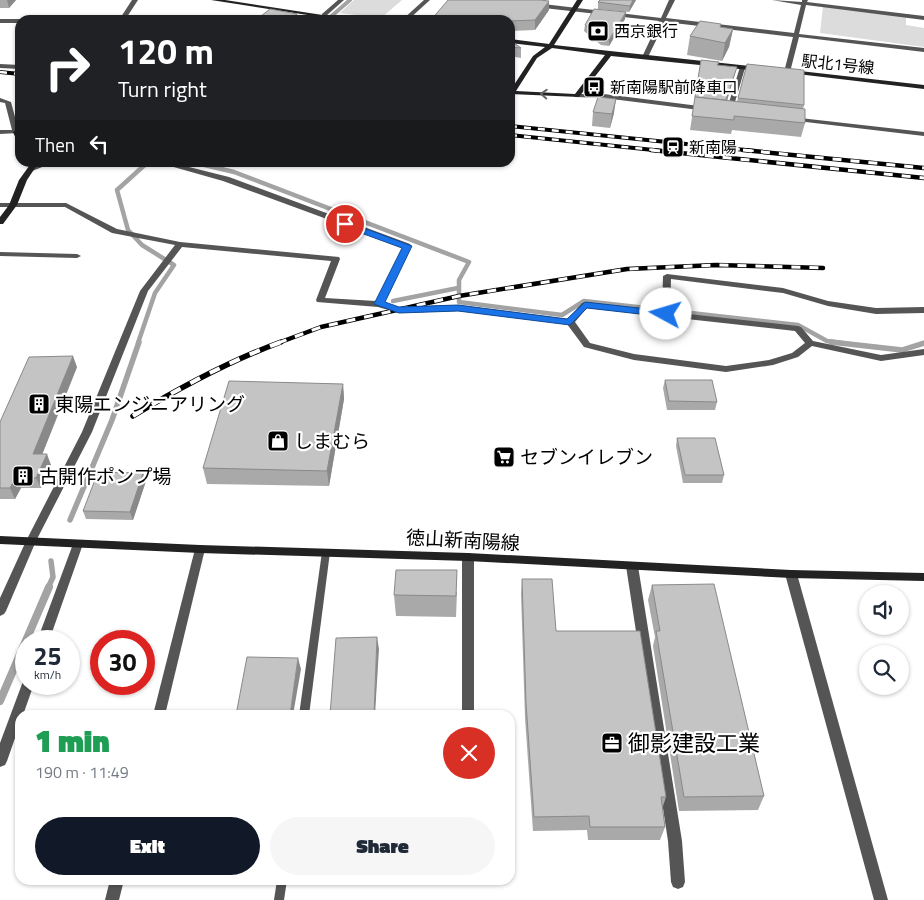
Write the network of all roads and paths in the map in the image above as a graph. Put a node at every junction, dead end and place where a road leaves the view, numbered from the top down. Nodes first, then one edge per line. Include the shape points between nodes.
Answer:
1 (135, 0) edge
2 (214, 0) edge
3 (341, 0) edge
4 (427, 0) edge
5 (580, 0) edge
6 (672, 0) edge
7 (775, 0) edge
8 (805, 2) edge
9 (532, 5) edge
10 (573, 10) junction
11 (125, 15) edge
12 (324, 15) joint
13 (410, 15) edge
14 (924, 18) edge
15 (0, 21) edge
16 (15, 21) edge
17 (662, 21) junction
18 (794, 36) junction
19 (515, 42) edge
20 (550, 47) junction
21 (924, 50) edge
22 (609, 54) junction
23 (645, 57) junction
24 (0, 66) edge
25 (15, 67) edge
26 (742, 68) junction
27 (769, 70) edge
28 (778, 71) edge
29 (786, 72) junction
30 (515, 87) edge
31 (924, 87) edge
32 (515, 93) edge
33 (577, 96) junction
34 (0, 100) edge
35 (729, 112) junction
36 (739, 114) edge
37 (788, 119) edge
38 (15, 128) edge
39 (0, 132) edge
40 (15, 132) edge
41 (924, 134) edge
42 (31, 167) edge
43 (179, 167) edge
44 (0, 205) edge
45 (13, 205) junction
46 (0, 222) edge
47 (180, 244) junction
48 (0, 254) edge
49 (77, 256) dead end
50 (379, 304) junction
51 (924, 310) edge
52 (666, 314) junction
53 (570, 322) junction
54 (810, 343) junction
55 (924, 352) edge
56 (0, 540) edge
57 (31, 541) junction
58 (78, 544) junction
59 (200, 549) junction
60 (326, 552) junction
61 (468, 557) junction
62 (632, 566) junction
63 (791, 574) junction
64 (924, 577) edge
65 (0, 611) edge
66 (47, 630) edge
67 (24, 695) edge
68 (19, 710) edge
69 (159, 710) edge
70 (305, 710) edge
71 (468, 710) edge
72 (15, 720) edge
73 (0, 761) edge
74 (678, 882) dead end
75 (116, 885) edge
76 (281, 885) edge
77 (112, 900) edge
78 (279, 900) edge
79 (881, 900) edge

1 - 11 street
2 - 12 street
3 - 12 street
4 - 13 street
5 - 10 street
6 - 17 street
7 - 8 street
8 - 14 street
8 - 18 street
9 - 10 street
10 - 17 street
10 - 20 street
15 - 16 street
17 - 18 street
17 - 23 street
18 - 21 street
18 - 29 street
19 - 20 street
20 - 22 street
20 - 30 street via 535,57
22 - 23 street
22 - 33 street
23 - 26 street
24 - 25 street
26 - 27 street
26 - 35 street
28 - 29 street, 駅北1号線
29 - 31 street, 駅北1号線
33 -> 32 street
33 - 35 street via 604,96
34 - 38 street via 8,102
35 - 36 street
37 - 41 street
39 - 40 street
42 - 45 street
43 - 50 street via 226,179 407,246
44 - 45 street
45 - 46 street
45 - 47 street via 66,205 115,231
47 - 50 street via 336,259 320,300
47 - 57 street via 144,291 87,432
48 - 49 street
50 - 53 street via 399,310 458,308
51 - 52 street via 876,311 783,291 667,276
52 - 53 street via 585,305
52 - 54 street via 798,329
53 - 54 street via 587,346 634,357 726,369 770,363 794,355
54 - 55 street via 881,358
56 - 57 street, 徳山新南陽線
57 - 58 street, 徳山新南陽線
57 - 65 street
58 - 59 street, 徳山新南陽線
58 - 66 street
59 - 60 street, 徳山新南陽線
59 - 69 street
60 - 61 street, 徳山新南陽線
60 - 70 lane
61 - 62 street, 徳山新南陽線
61 - 71 street
62 - 63 street, 徳山新南陽線
62 - 74 street via 675,841
63 - 64 street, 徳山新南陽線
63 - 79 street
67 - 68 street
72 - 73 street
75 - 77 street
76 - 78 lane

